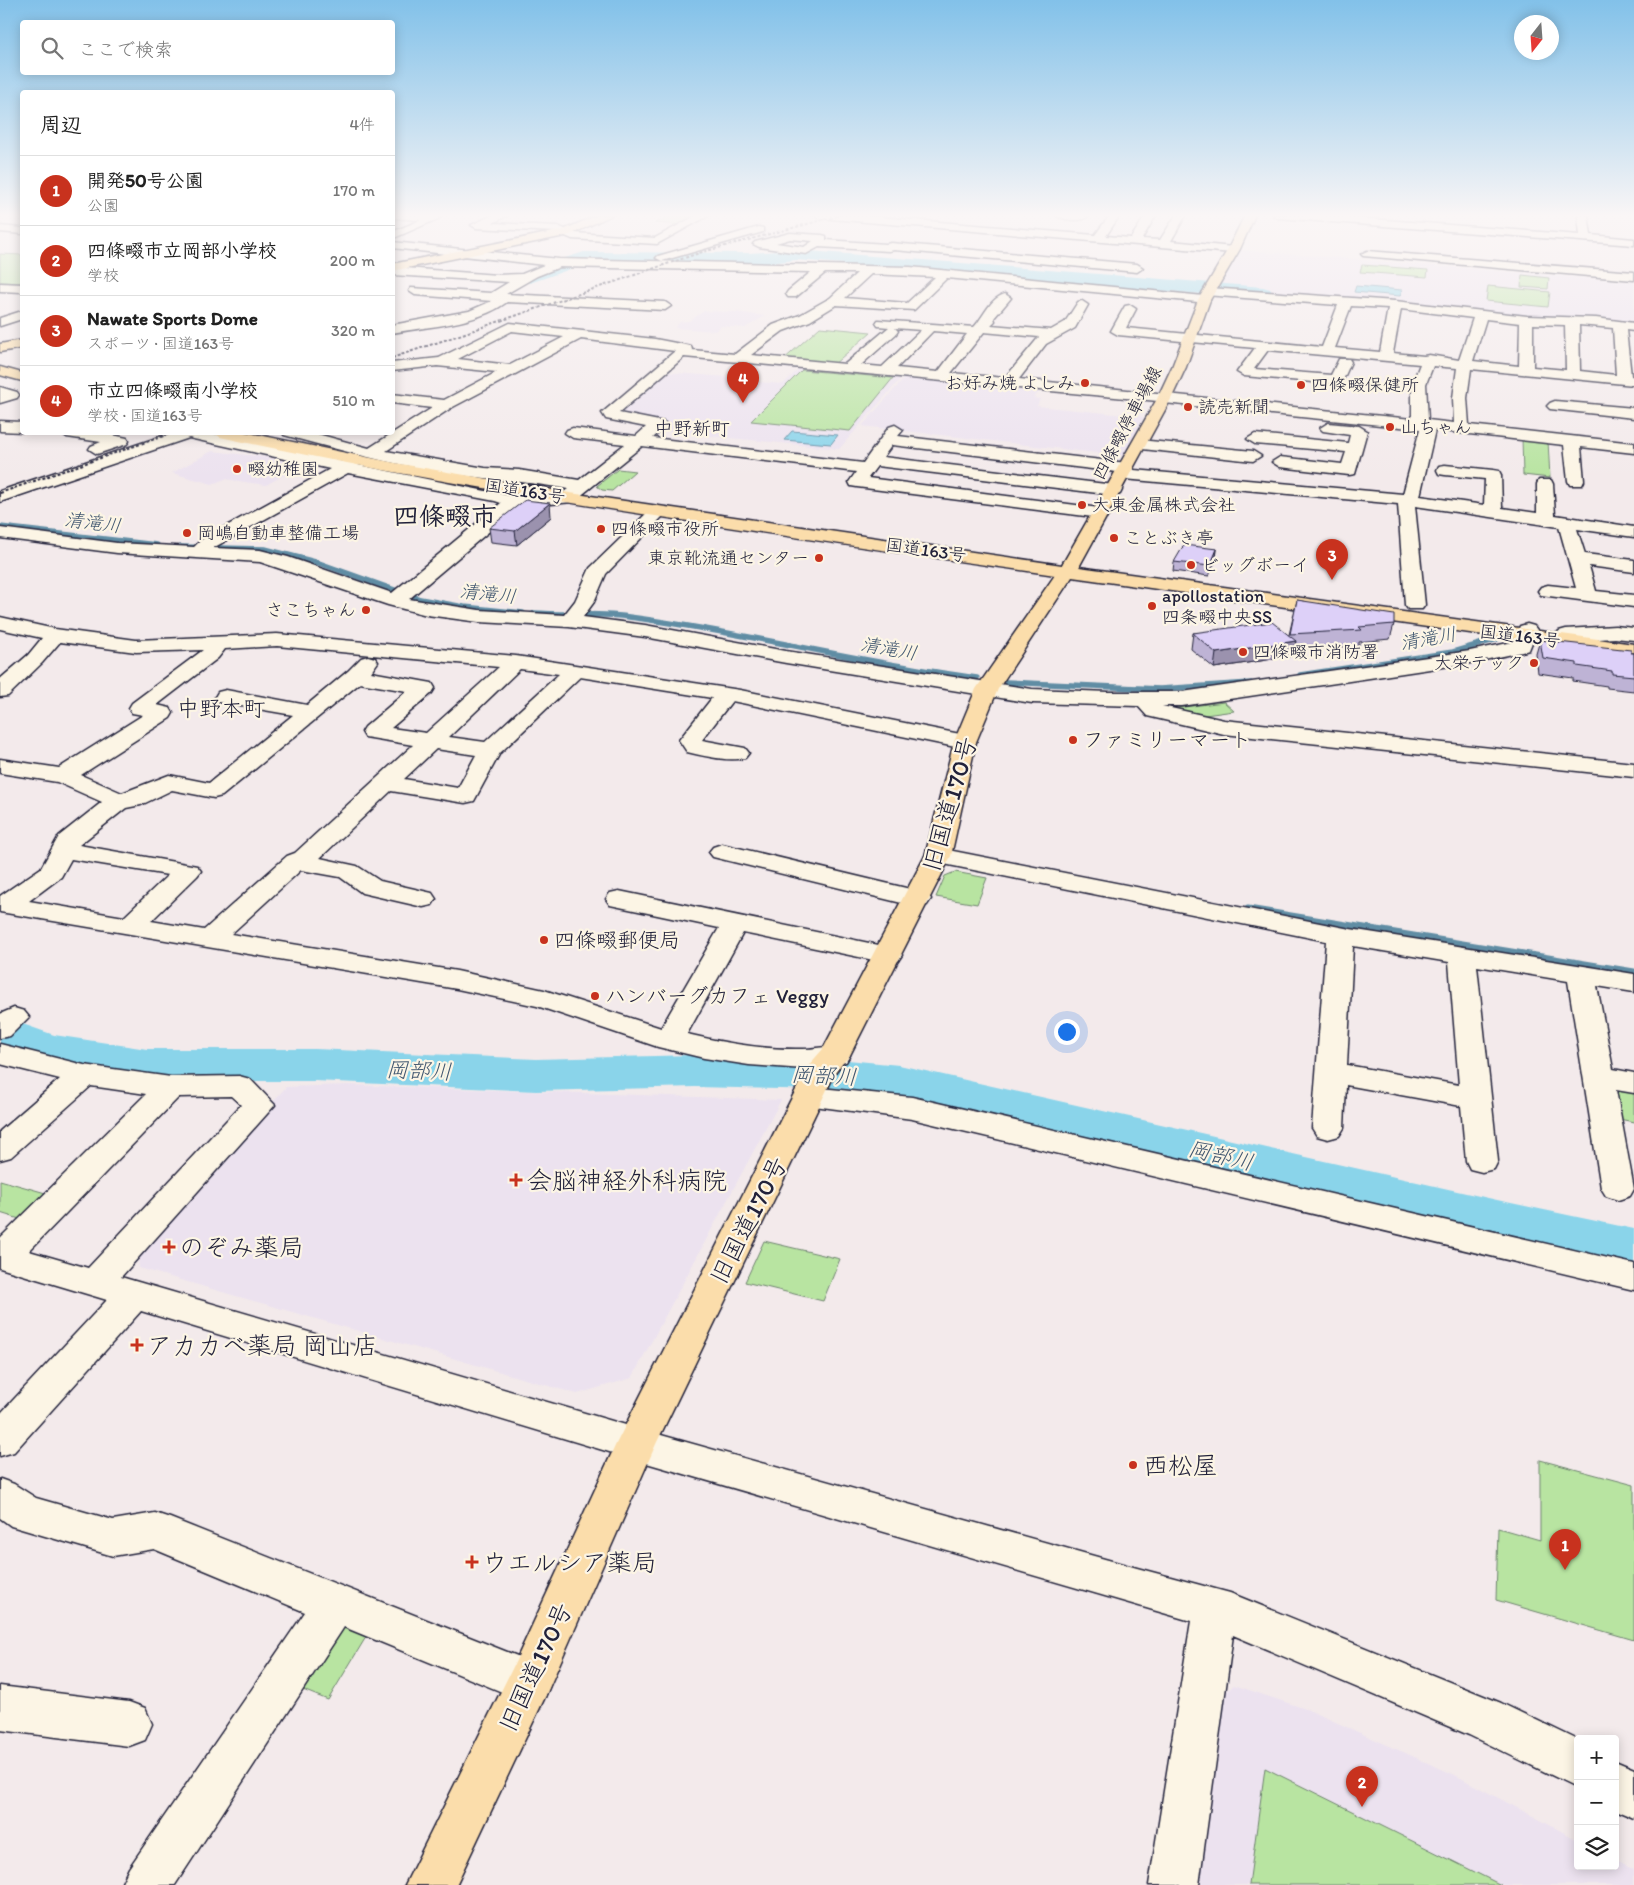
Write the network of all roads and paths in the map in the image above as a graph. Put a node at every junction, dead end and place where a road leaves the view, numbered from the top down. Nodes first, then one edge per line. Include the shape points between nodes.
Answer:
1 (494, 303) edge
2 (624, 303) edge
3 (831, 303) edge
4 (859, 303) edge
5 (914, 303) edge
6 (1000, 303) edge
7 (1204, 303) edge
8 (1345, 303) edge
9 (1370, 303) edge
10 (1082, 304) dead end
11 (1395, 305) junction
12 (665, 306) dead end
13 (1130, 309) dead end
14 (1481, 314) junction
15 (20, 316) edge
16 (582, 317) dead end
17 (1527, 320) junction
18 (0, 322) edge
19 (1572, 322) junction
20 (1619, 325) junction
21 (1634, 326) edge
22 (395, 328) edge
23 (0, 329) edge
24 (979, 330) junction
25 (927, 332) dead end
26 (552, 333) junction
27 (1053, 334) junction
28 (573, 336) junction
29 (20, 337) edge
30 (1191, 337) junction
31 (536, 341) dead end
32 (1265, 344) junction
33 (0, 348) edge
34 (1328, 350) junction
35 (681, 353) junction
36 (511, 354) dead end
37 (1386, 355) junction
38 (1294, 357) dead end
39 (738, 358) junction
40 (1429, 359) junction
41 (442, 362) junction
42 (1466, 363) junction
43 (395, 366) edge
44 (487, 367) junction
45 (849, 368) junction
46 (1526, 369) junction
47 (512, 370) junction
48 (886, 371) junction
49 (1357, 371) dead end
50 (1573, 374) junction
51 (1282, 375) junction
52 (942, 376) junction
53 (20, 377) edge
54 (1594, 377) junction
55 (1629, 380) edge
56 (1010, 382) junction
57 (8, 386) edge
58 (395, 398) edge
59 (1162, 403) junction
60 (446, 405) junction
61 (1556, 406) dead end
62 (1599, 410) junction
63 (1634, 413) edge
64 (402, 418) dead end
65 (421, 420) junction
66 (1425, 424) junction
67 (0, 426) edge
68 (20, 427) edge
69 (1462, 429) junction
70 (1496, 432) junction
71 (573, 433) dead end
72 (88, 435) edge
73 (182, 435) edge
74 (196, 435) edge
75 (234, 435) edge
76 (260, 435) edge
77 (302, 435) edge
78 (1256, 439) dead end
79 (640, 441) junction
80 (1572, 441) junction
81 (1139, 445) junction
82 (1609, 445) junction
83 (1354, 448) junction
84 (1634, 448) edge
85 (1495, 450) dead end
86 (372, 454) junction
87 (1253, 456) dead end
88 (1280, 462) dead end
89 (870, 464) junction
90 (348, 466) junction
91 (1349, 470) junction
92 (1445, 470) dead end
93 (1125, 471) junction
94 (1576, 481) dead end
95 (0, 482) edge
96 (1545, 484) dead end
97 (1114, 490) junction
98 (575, 492) junction
99 (1352, 495) junction
100 (0, 497) edge
101 (1408, 500) junction
102 (513, 502) junction
103 (658, 512) junction
104 (1493, 512) junction
105 (1101, 513) junction
106 (1546, 521) junction
107 (1569, 530) junction
108 (1634, 532) edge
109 (0, 533) edge
110 (1634, 544) edge
111 (202, 548) junction
112 (1577, 559) junction
113 (1634, 566) edge
114 (1069, 568) junction
115 (1548, 591) dead end
116 (1588, 595) junction
117 (400, 597) junction
118 (1634, 601) edge
119 (1415, 604) dead end
120 (572, 617) junction
121 (0, 623) edge
122 (1527, 633) junction
123 (1634, 634) edge
124 (55, 635) junction
125 (1566, 635) junction
126 (219, 643) junction
127 (1634, 643) edge
128 (378, 646) junction
129 (1634, 650) edge
130 (516, 662) junction
131 (576, 670) junction
132 (356, 676) junction
133 (987, 689) junction
134 (0, 692) edge
135 (725, 695) junction
136 (226, 697) dead end
137 (1143, 699) junction
138 (311, 712) junction
139 (432, 741) junction
140 (965, 742) junction
141 (490, 750) junction
142 (738, 753) dead end
143 (0, 766) edge
144 (1634, 770) edge
145 (63, 776) junction
146 (386, 783) junction
147 (119, 801) junction
148 (63, 850) junction
149 (722, 852) dead end
150 (938, 856) junction
151 (301, 862) junction
152 (423, 899) dead end
153 (619, 899) dead end
154 (918, 899) junction
155 (3, 905) edge
156 (736, 922) junction
157 (130, 926) junction
158 (1340, 935) junction
159 (210, 939) junction
160 (888, 955) junction
161 (1462, 955) junction
162 (1581, 974) junction
163 (1634, 983) edge
164 (669, 1040) junction
165 (0, 1054) edge
166 (835, 1055) junction
167 (1332, 1072) junction
168 (84, 1075) junction
169 (1599, 1078) junction
170 (1634, 1083) edge
171 (171, 1087) junction
172 (810, 1097) junction
173 (1476, 1098) junction
174 (1328, 1128) dead end
175 (0, 1149) edge
176 (1623, 1158) edge
177 (1482, 1161) dead end
178 (1618, 1188) dead end
179 (2, 1256) edge
180 (1634, 1277) edge
181 (96, 1282) junction
182 (134, 1295) junction
183 (0, 1440) edge
184 (636, 1444) junction
185 (0, 1496) edge
186 (335, 1604) junction
187 (1215, 1608) junction
188 (530, 1682) junction
189 (0, 1708) edge
190 (129, 1724) dead end
191 (1574, 1763) edge
192 (1619, 1786) edge
193 (1634, 1794) edge
194 (146, 1885) edge
195 (430, 1885) edge
196 (1174, 1885) edge

1 - 22 street via 472,314
2 - 12 street
3 - 39 street via 805,318 778,328
4 - 5 street via 910,307
6 - 24 street
7 - 30 main road, 四條畷停車場線
8 - 34 street
9 - 11 street
10 - 27 street via 1070,325
11 - 14 street
11 - 37 street
13 - 30 street via 1118,331
14 - 17 street
14 - 42 street
15 - 18 street
16 - 28 street
17 - 19 street
17 - 46 street
19 - 20 street
19 - 50 street
20 - 21 street
20 - 55 street
23 - 29 street
24 - 27 street
24 - 45 street via 887,327
24 - 52 street
25 - 48 street
26 - 28 street
26 - 31 street
26 - 41 street via 510,327
27 - 56 street via 1041,341
28 - 35 street via 686,349
28 - 47 street
29 - 33 main road
30 - 32 street
30 - 59 main road, 四條畷停車場線
32 - 34 street
32 - 51 street via 1244,372
34 - 37 street
35 - 39 street
35 - 79 street via 610,413 611,416 659,425
36 - 44 street
37 - 40 street
38 - 51 street
39 - 45 street
40 - 42 street
40 - 66 street via 1419,384
41 - 43 street via 411,362
41 - 44 street
42 - 46 street
42 - 69 street via 1460,398
44 - 47 street
45 - 48 street
46 - 50 street
47 - 60 street
48 - 52 street
49 - 51 street via 1343,366 1336,380
50 - 54 street
52 - 56 street
53 - 57 main road
54 - 55 street
54 - 62 street
56 - 59 street
58 - 60 street
59 - 66 street
59 - 81 main road, 四條畷停車場線
59 - 83 street via 1359,431
60 - 65 street
61 - 62 street
62 - 63 street
62 - 82 street
64 - 65 street
65 - 86 street
66 - 69 street
66 - 101 street
67 - 68 street
69 - 70 street
70 - 80 street
70 - 85 street
71 - 79 street
72 - 95 street via 122,440
73 - 100 street
74 - 90 street via 262,451
75 - 98 main road, 国道163号 via 347,460
76 - 98 main road, 国道163号 via 393,464
77 - 86 street
78 - 83 street
79 - 89 street
79 - 98 street
80 - 82 street
80 - 94 street
81 - 87 street
81 - 93 main road, 四條畷停車場線
82 - 84 street
83 - 91 street
86 - 98 street via 485,474 519,475
88 - 91 street
89 - 93 street via 891,435
89 - 97 street
89 - 105 street via 857,482
90 - 102 street
90 - 111 street
91 - 99 street via 1355,472
92 - 104 street via 1493,475
93 - 97 main road, 四條畷停車場線
93 - 99 street
96 - 106 street
97 - 105 main road, 四條畷停車場線
98 - 102 street
98 - 103 main road, 国道163号
98 - 114 main road, 国道163号
99 - 101 street
101 - 104 street
101 - 119 street
102 - 117 street
103 - 114 main road, 国道163号
103 - 120 street via 597,572 584,602
104 - 106 street
105 - 114 main road, 四條畷停車場線
106 - 107 street
107 - 108 street
107 - 110 street
107 - 112 street
109 - 111 street via 117,548
111 - 117 street via 281,561
112 - 113 street
112 - 116 street
114 - 122 main road, 国道163号
114 - 133 main road, 旧国道170号
115 - 116 street
116 - 118 street
117 - 120 street via 427,609 479,616
120 - 133 street
121 - 124 street
122 - 125 main road, 国道163号
122 - 129 main road, 国道163号
122 - 137 street via 1522,646 1470,657 1182,699
123 - 125 street
124 - 126 street via 136,646
124 - 134 street via 36,659
125 - 127 main road, 国道163号
126 - 128 street via 277,640
126 - 145 street via 211,654 140,708 162,713
128 - 130 street
128 - 132 street
130 - 131 street
130 - 139 street
131 - 135 street
131 - 141 street
132 - 138 street
132 - 139 street via 424,688 373,732
133 - 137 street via 1032,696
133 - 140 main road, 旧国道170号
135 - 140 street via 806,708
135 - 142 street via 690,740 694,747
136 - 138 street
137 - 144 street via 1154,711 1224,727
138 - 147 street via 214,791 169,782 132,800
139 - 141 street
139 - 146 street
140 - 150 main road, 旧国道170号
141 - 146 street via 465,796
143 - 145 street
145 - 147 street
146 - 151 street
147 - 148 street via 68,841
148 - 155 street via 52,872
148 - 157 street via 188,871
149 - 154 street
150 - 154 main road, 旧国道170号
150 - 158 street
151 - 152 street via 348,871 371,887
151 - 159 street via 296,861
153 - 156 street
154 - 160 main road, 旧国道170号
155 - 157 street
156 - 160 street
156 - 164 street
157 - 159 street
158 - 161 street
158 - 167 street
159 - 164 street via 457,980 544,999
160 - 166 main road, 旧国道170号
161 - 162 street
161 - 173 street
162 - 163 street
162 - 169 street
164 - 166 street via 750,1055 804,1059
165 - 168 street
166 - 172 main road, 旧国道170号 via 823,1066
167 - 173 street
167 - 174 street
168 - 171 street
168 - 175 street
169 - 170 street
169 - 176 street
171 - 179 street
171 - 181 street via 239,1086 259,1105
172 - 180 street via 912,1108
172 - 184 main road, 旧国道170号
173 - 177 street
176 - 178 street
179 - 181 street
181 - 182 street
182 - 183 street
182 - 184 street
184 - 187 street
184 - 188 main road, 旧国道170号
185 - 186 street via 26,1513 113,1538 155,1531
186 - 188 street
186 - 194 street
187 - 191 street via 1485,1719
187 - 196 street
188 - 195 main road, 旧国道170号
189 - 190 street
192 - 193 street

